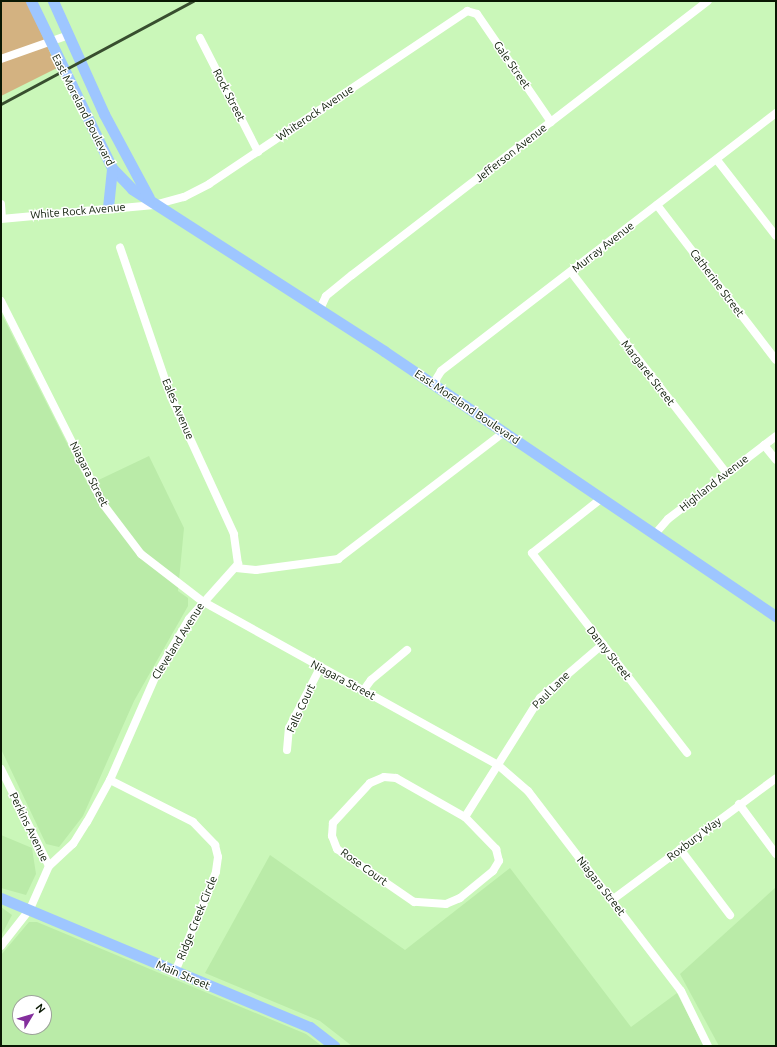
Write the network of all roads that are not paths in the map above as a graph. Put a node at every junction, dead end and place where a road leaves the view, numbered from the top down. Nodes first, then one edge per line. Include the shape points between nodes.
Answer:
1 (31, 1) edge
2 (53, 1) edge
3 (708, 1) edge
4 (470, 10) joint
5 (66, 36) junction
6 (200, 38) dead end
7 (50, 44) junction
8 (1, 60) edge
9 (101, 109) junction
10 (776, 113) edge
11 (86, 116) junction
12 (551, 122) junction
13 (258, 152) junction
14 (717, 160) junction
15 (112, 168) junction
16 (1, 204) edge
17 (154, 205) junction
18 (657, 206) junction
19 (108, 207) junction
20 (2, 218) edge
21 (776, 236) edge
22 (120, 247) dead end
23 (571, 272) junction
24 (1, 301) edge
25 (320, 309) junction
26 (776, 360) edge
27 (434, 384) junction
28 (504, 432) junction
29 (776, 436) edge
30 (764, 445) junction
31 (776, 460) edge
32 (727, 474) junction
33 (602, 498) junction
34 (655, 534) junction
35 (236, 568) junction
36 (202, 601) junction
37 (776, 616) edge
38 (603, 644) junction
39 (407, 650) dead end
40 (320, 668) junction
41 (363, 691) junction
42 (287, 750) dead end
43 (687, 753) dead end
44 (498, 765) junction
45 (1, 769) edge
46 (776, 778) edge
47 (110, 780) junction
48 (739, 804) junction
49 (465, 817) junction
50 (680, 849) junction
51 (776, 854) edge
52 (49, 866) junction
53 (1, 898) edge
54 (612, 900) junction
55 (30, 909) junction
56 (730, 915) dead end
57 (1, 946) edge
58 (175, 972) junction
59 (334, 1046) edge
60 (708, 1046) edge

1 - 7 main road, East Moreland Boulevard
2 - 5 main road, East Moreland Boulevard
3 - 12 street, Jefferson Avenue
4 - 12 street, Gale Street via 477,14
4 - 13 street, Whiterock Avenue
5 - 7 street
5 - 9 main road, East Moreland Boulevard
6 - 13 street, Rock Street
7 - 8 street
7 - 11 main road, East Moreland Boulevard
9 - 11 main road
9 - 17 main road, East Moreland Boulevard via 135,176
10 - 14 street, Murray Avenue
11 - 15 main road, East Moreland Boulevard
12 - 25 street, Jefferson Avenue via 341,283 326,296
13 - 17 street, Whiterock Avenue via 209,184
14 - 18 street, Murray Avenue
14 - 21 street
15 - 17 main road, East Moreland Boulevard via 132,189
15 - 19 main road
16 - 20 street
17 - 19 street, White Rock Avenue
17 - 25 main road, East Moreland Boulevard via 211,237
18 - 23 street, Murray Avenue
18 - 26 street, Catherine Street
19 - 20 street, White Rock Avenue
22 - 35 street, Eales Avenue via 171,397 234,534 239,556
23 - 27 street, Murray Avenue via 441,371
23 - 32 street, Margaret Street
24 - 36 street, Niagara Street via 115,524 155,567
25 - 27 main road, East Moreland Boulevard
27 - 28 main road, East Moreland Boulevard
28 - 33 main road, East Moreland Boulevard
28 - 35 street via 338,559 256,570
29 - 30 street, Highland Avenue
30 - 31 street
30 - 32 street, Highland Avenue
32 - 34 street, Highland Avenue via 668,519
33 - 34 main road, East Moreland Boulevard
33 - 38 street, Danny Street via 532,553
34 - 37 main road, East Moreland Boulevard
35 - 36 street, Cleveland Avenue
36 - 40 street, Niagara Street
36 - 47 street, Cleveland Avenue via 156,675
38 - 43 street, Danny Street
38 - 44 street, Paul Lane via 540,698
39 - 41 street via 371,680
40 - 41 street, Niagara Street
40 - 42 street, Falls Court via 289,728
41 - 44 street, Niagara Street
44 - 49 street
44 - 54 street, Niagara Street via 528,791
45 - 52 street, Perkins Avenue
46 - 48 street, Roxbury Way
47 - 52 street, Cleveland Avenue via 73,844
47 - 58 street, Ridge Creek Circle via 193,822 215,845 218,857 216,872
48 - 50 street, Roxbury Way
48 - 51 street
49 - 49 street, Rose Court via 396,778 384,777 370,783 333,823 332,836 337,848 414,902 446,904 460,898 493,871 499,860 496,850
50 - 54 street, Roxbury Way
50 - 56 street
52 - 55 street, Perkins Avenue
53 - 55 main road, Main Street
54 - 60 street, Niagara Street via 681,991
55 - 57 street, Perkins Avenue
55 - 58 main road, Main Street
58 - 59 main road, Main Street via 310,1027

